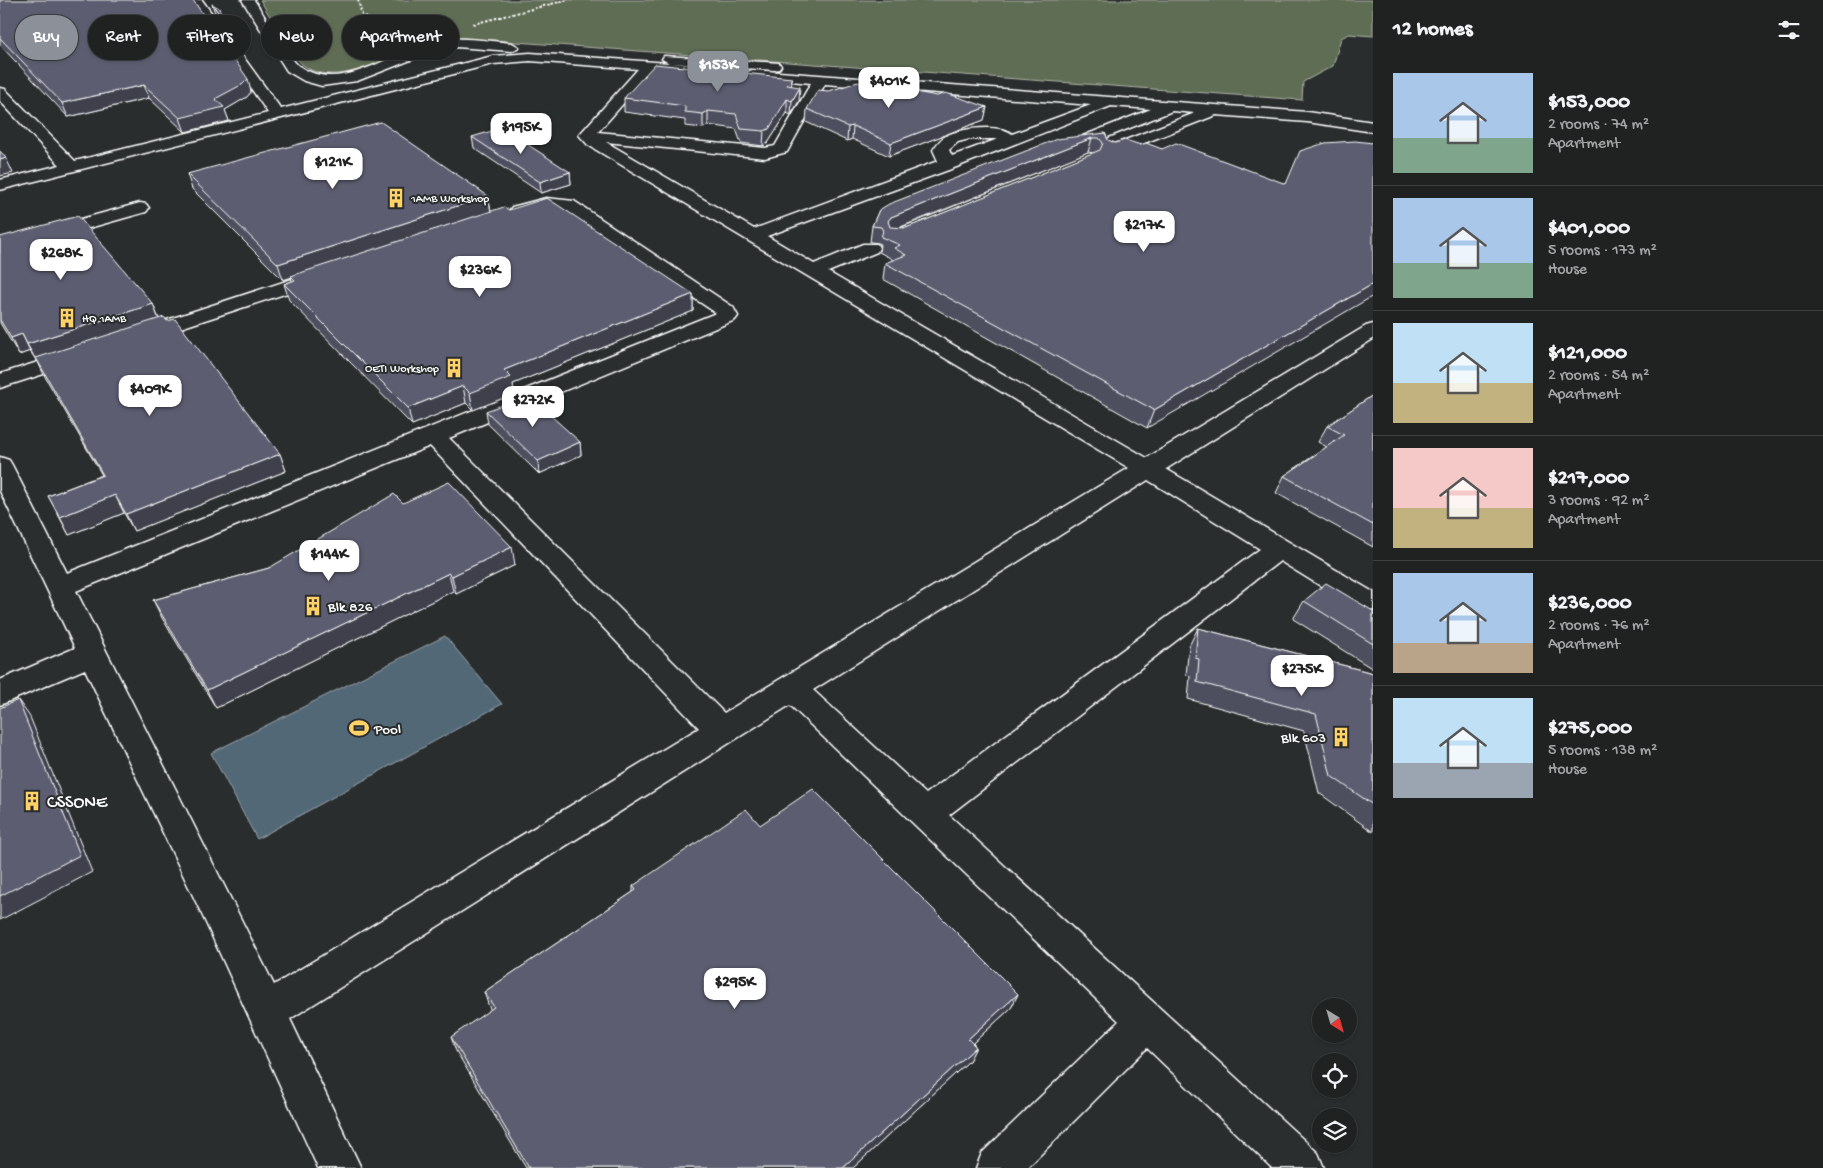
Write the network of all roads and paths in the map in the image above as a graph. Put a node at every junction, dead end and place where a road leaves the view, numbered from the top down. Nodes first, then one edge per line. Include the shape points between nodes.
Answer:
1 (196, 0) edge
2 (248, 0) edge
3 (358, 0) edge
4 (567, 0) edge
5 (362, 15) edge
6 (468, 25) dead end
7 (649, 66) junction
8 (820, 80) junction
9 (0, 92) edge
10 (1112, 102) junction
11 (1172, 107) junction
12 (1217, 110) junction
13 (277, 115) junction
14 (1373, 116) edge
15 (1373, 127) edge
16 (587, 135) junction
17 (1089, 139) edge
18 (1111, 151) edge
19 (72, 167) junction
20 (0, 185) edge
21 (140, 208) dead end
22 (498, 218) edge
23 (752, 236) junction
24 (0, 246) edge
25 (870, 248) dead end
26 (337, 271) edge
27 (814, 271) junction
28 (1373, 330) edge
29 (120, 342) edge
30 (92, 351) edge
31 (0, 381) edge
32 (433, 435) junction
33 (0, 465) edge
34 (1148, 469) junction
35 (8, 503) edge
36 (1279, 548) junction
37 (58, 587) junction
38 (1373, 605) edge
39 (90, 654) junction
40 (792, 689) junction
41 (0, 693) edge
42 (722, 732) junction
43 (925, 814) junction
44 (267, 1012) junction
45 (1146, 1021) junction
46 (340, 1168) edge
47 (997, 1168) edge
48 (1303, 1168) edge

1 - 13 lane
2 - 14 lane via 292,68 322,82 352,78 437,45 456,43 1287,105
3 - 5 path
4 - 6 path
7 - 8 lane
7 - 13 lane via 512,57
7 - 16 lane
8 - 10 lane
8 - 16 lane via 781,149 775,152
9 - 19 lane
10 - 11 lane
10 - 23 lane
11 - 12 lane
11 - 17 lane
12 - 15 lane via 1306,117
12 - 18 lane
13 - 19 lane
16 - 23 lane
19 - 20 lane
21 - 24 lane
22 - 32 lane via 546,203 568,205 726,311 728,316
23 - 27 lane
25 - 27 lane
26 - 29 lane
27 - 34 lane
28 - 34 lane
30 - 31 lane
32 - 37 lane
32 - 42 lane
33 - 35 lane
34 - 36 lane
34 - 40 lane
35 - 37 lane
36 - 38 lane
36 - 43 lane
37 - 39 lane
39 - 41 lane
39 - 44 lane
40 - 42 lane
40 - 43 lane
42 - 44 lane
43 - 45 lane
44 - 46 lane
45 - 47 lane
45 - 48 lane

